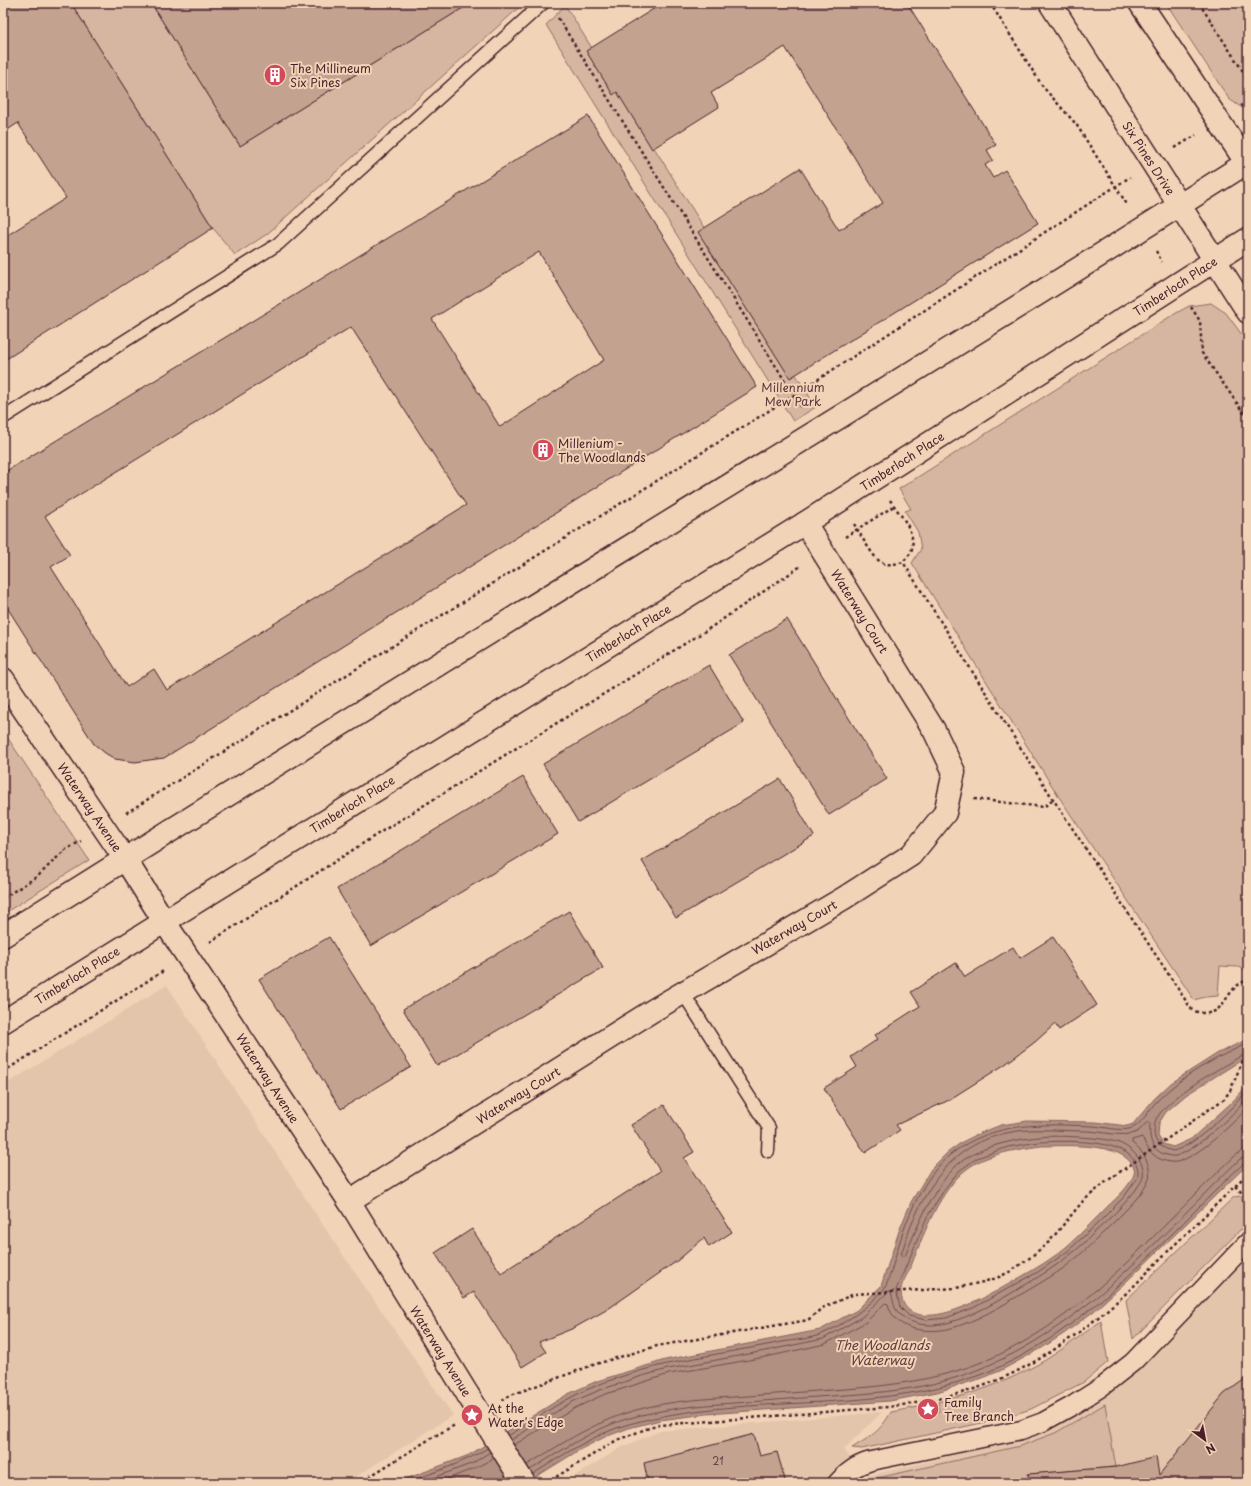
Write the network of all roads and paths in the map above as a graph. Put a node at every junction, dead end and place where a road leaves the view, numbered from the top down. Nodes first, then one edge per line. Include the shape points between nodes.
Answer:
1 (543, 3) edge
2 (990, 3) edge
3 (1050, 3) edge
4 (1140, 3) edge
5 (1199, 3) edge
6 (557, 16) dead end
7 (1248, 79) edge
8 (1248, 102) edge
9 (1218, 121) junction
10 (1152, 163) junction
11 (1248, 163) edge
12 (1116, 186) junction
13 (1179, 205) junction
14 (1142, 229) junction
15 (1248, 239) edge
16 (1214, 260) junction
17 (1177, 284) junction
18 (1248, 312) edge
19 (794, 395) junction
20 (3, 418) edge
21 (1248, 419) edge
22 (816, 431) junction
23 (840, 500) junction
24 (805, 523) junction
25 (857, 529) junction
26 (823, 552) junction
27 (903, 562) junction
28 (3, 679) edge
29 (948, 796) junction
30 (1052, 799) junction
31 (105, 828) junction
32 (125, 859) junction
33 (3, 898) edge
34 (164, 922) junction
35 (3, 936) edge
36 (187, 956) junction
37 (1248, 982) edge
38 (683, 993) junction
39 (3, 1022) edge
40 (1248, 1048) edge
41 (3, 1072) edge
42 (768, 1151) dead end
43 (1248, 1173) edge
44 (1235, 1186) junction
45 (1248, 1199) edge
46 (349, 1201) junction
47 (1248, 1242) edge
48 (498, 1402) dead end
49 (459, 1423) dead end
50 (359, 1483) edge
51 (524, 1483) edge
52 (545, 1483) edge
53 (837, 1483) edge

1 - 20 lane via 278,244
2 - 12 path via 1043,87 1076,124
3 - 10 street, Six Pines Drive
4 - 9 street
5 - 7 path
6 - 19 path
8 - 9 path
9 - 10 path
9 - 11 street
10 - 12 path
10 - 13 street, Six Pines Drive
11 - 13 street
12 - 14 path
12 - 19 path
13 - 14 street
13 - 16 street, Six Pines Drive
14 - 17 path
14 - 22 street
15 - 16 street, Timberloch Place
16 - 17 street, Timberloch Place
16 - 18 street, Six Pines Drive
17 - 21 path via 1200,321 1202,353
17 - 23 street, Timberloch Place
19 - 22 path
19 - 31 path via 135,806
22 - 32 street
23 - 24 street, Timberloch Place
23 - 25 path
24 - 26 street, Waterway Court
24 - 34 street, Timberloch Place
25 - 26 path
25 - 27 path via 881,563
25 - 27 path via 894,506 912,533 910,553
26 - 29 street, Waterway Court via 934,730 954,772
26 - 36 path via 707,630 376,835
27 - 30 path
28 - 31 street, Waterway Avenue
29 - 30 path via 1044,807
29 - 38 street, Waterway Court via 945,813 911,856
30 - 37 path via 1192,1010 1201,1014 1215,1011 1225,1003 1239,983
31 - 32 street, Waterway Avenue
31 - 33 path via 65,850 38,876
32 - 34 street, Waterway Avenue
32 - 35 street
34 - 36 street, Waterway Avenue
34 - 39 street, Timberloch Place
36 - 41 path
36 - 46 street, Waterway Avenue
38 - 42 lane via 769,1128
38 - 46 street, Waterway Court
40 - 48 path via 1230,1091 1224,1099 1094,1191 1049,1242 1011,1271 997,1278 956,1288 854,1294 822,1308 808,1320 657,1346 596,1364
43 - 44 path
44 - 45 path
44 - 52 path via 1123,1296 1076,1334 1008,1375 977,1388 941,1398 888,1407 680,1423 646,1429 601,1449
46 - 51 street, Waterway Avenue, bridge
47 - 53 street via 1134,1362 1066,1410 1021,1430 871,1461 850,1470
49 - 50 path

